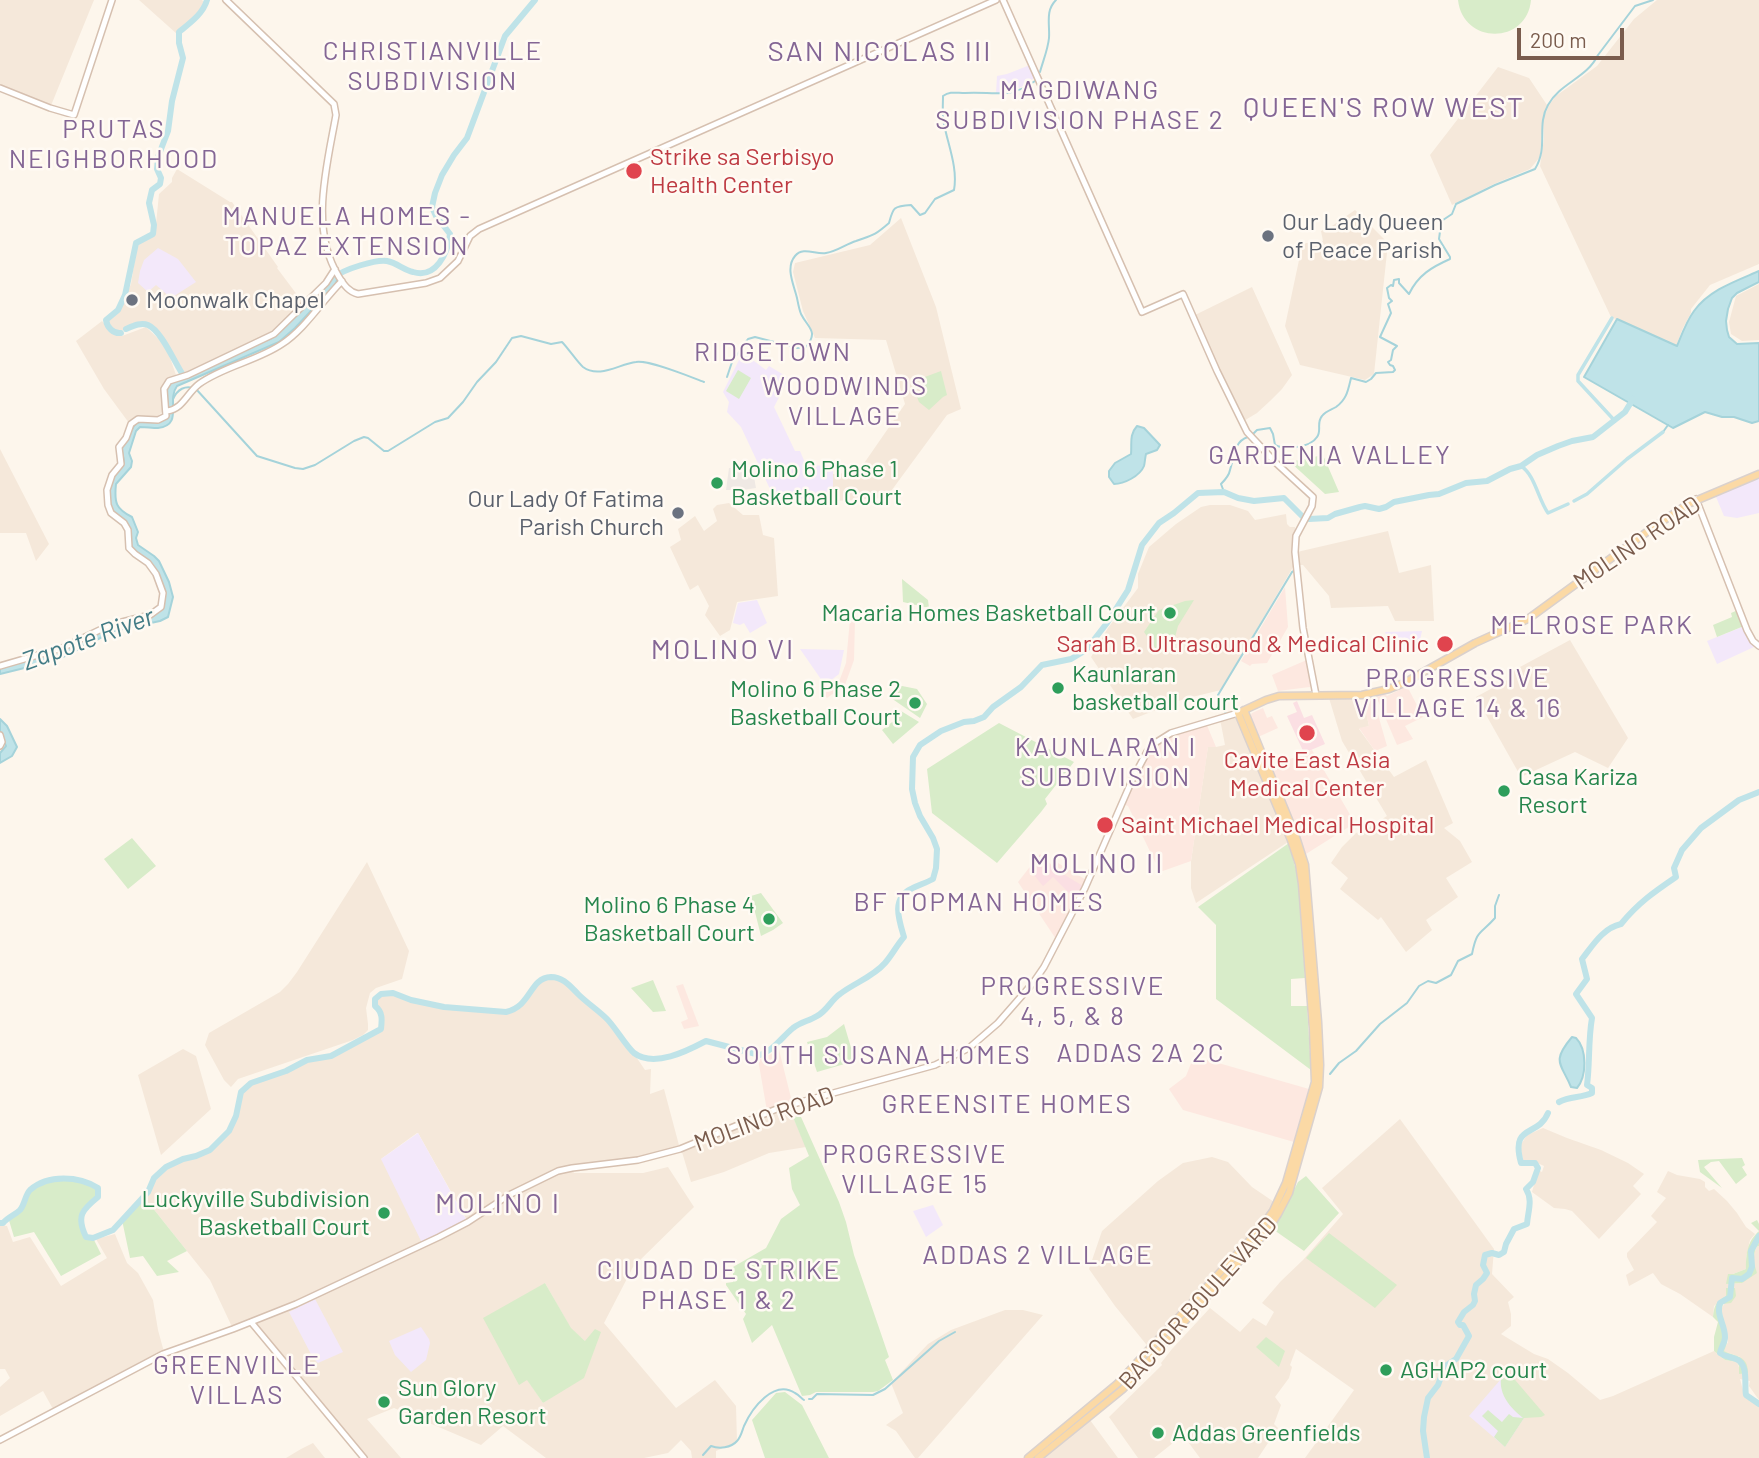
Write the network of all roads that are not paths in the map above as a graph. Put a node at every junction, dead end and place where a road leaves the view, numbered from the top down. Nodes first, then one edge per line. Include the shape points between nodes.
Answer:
1 (112, 0) edge
2 (226, 0) edge
3 (996, 0) edge
4 (1003, 0) edge
5 (0, 88) edge
6 (338, 275) junction
7 (170, 411) junction
8 (1759, 474) edge
9 (1696, 499) junction
10 (1759, 646) edge
11 (0, 666) edge
12 (1316, 695) junction
13 (1241, 711) junction
14 (0, 735) edge
15 (0, 746) edge
16 (1317, 1082) junction
17 (251, 1322) junction
18 (0, 1440) edge
19 (364, 1458) edge
20 (1028, 1458) edge
21 (1038, 1458) edge

1 - 5 main road via 74,115
2 - 6 main road via 334,104 322,213
3 - 6 main road via 479,229 452,267 433,281 358,294 350,292
4 - 12 main road via 1142,312 1182,294 1251,437 1311,495 1314,503 1296,537 1295,552
6 - 7 main road via 285,343 195,387
6 - 7 main road via 274,334 169,381 165,387
7 - 11 main road via 163,419 138,419 131,424 119,447 121,464 107,490 111,513 128,530 130,548 156,574 163,593 161,607 150,615 106,626 62,649
8 - 9 main road, MOLINO ROAD
9 - 10 main road via 1747,630
9 - 12 main road, MOLINO ROAD via 1528,619 1404,683 1362,695
12 - 13 main road, MOLINO ROAD via 1279,696
13 - 16 main road, BACOOR BOULEVARD via 1299,854
13 - 17 main road, MOLINO ROAD via 1171,733 1147,752 1044,967 998,1023 969,1048 935,1065 779,1108 680,1149 558,1171 439,1237
14 - 15 main road
16 - 20 main road, BACOOR BOULEVARD via 1286,1183 1263,1226 1117,1384
16 - 21 main road, BACOOR BOULEVARD via 1315,1106 1289,1193 1268,1230 1123,1389
17 - 18 main road, MOLINO ROAD via 163,1354
17 - 19 main road

